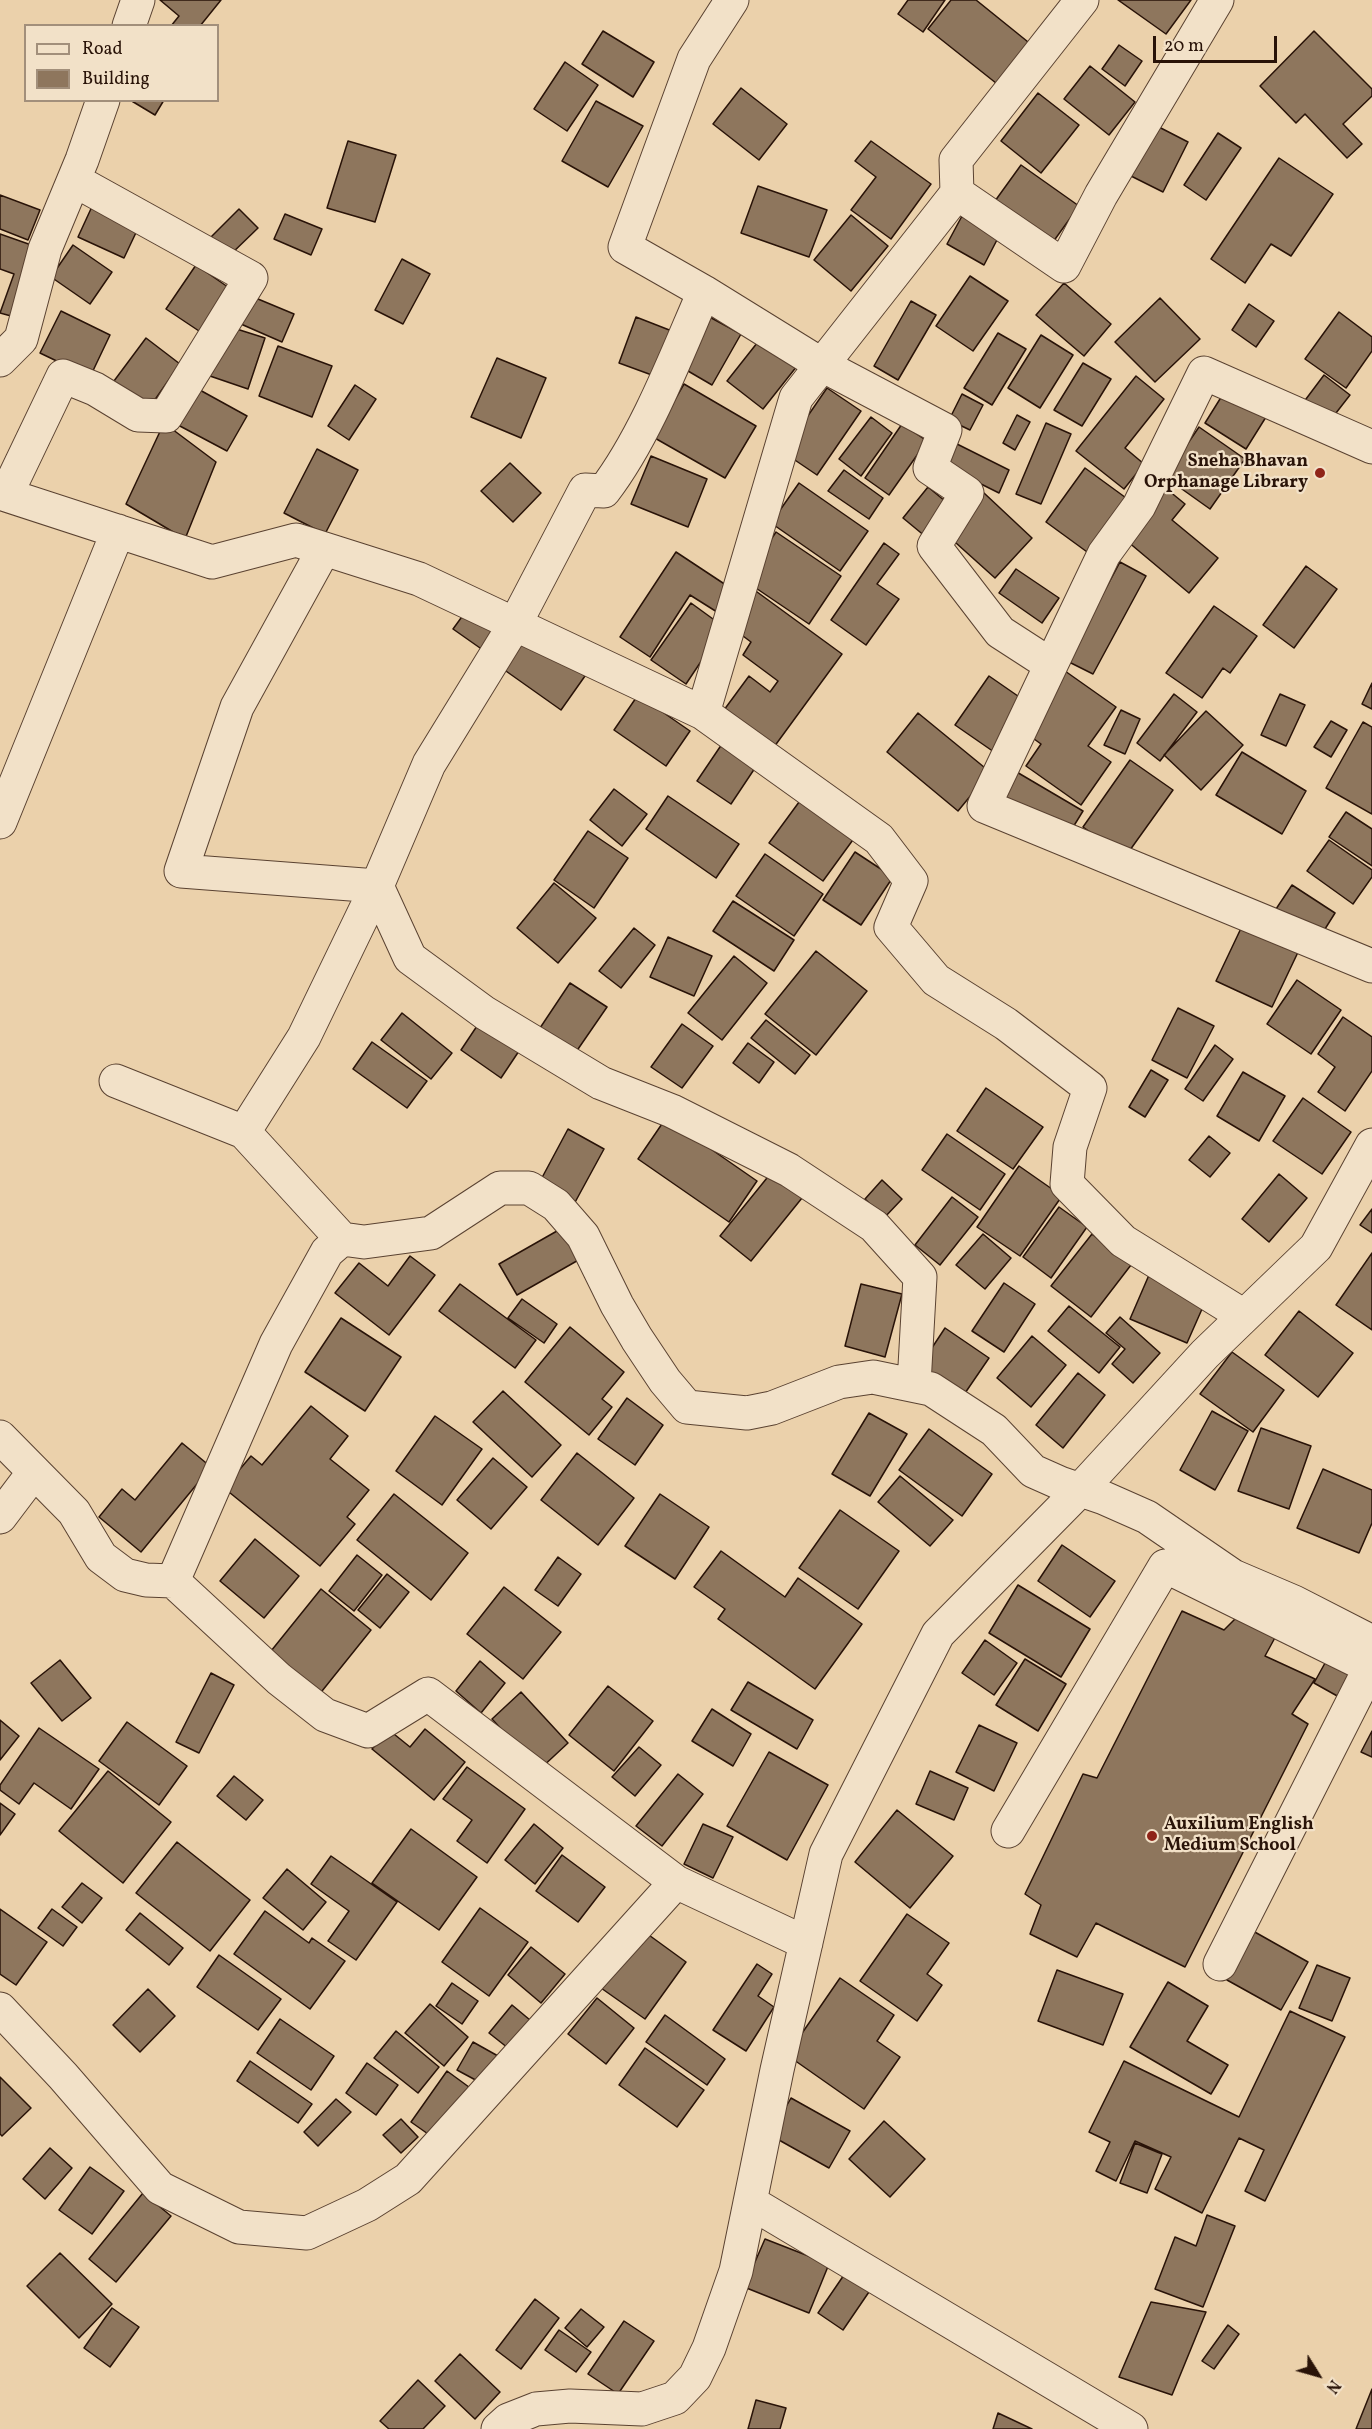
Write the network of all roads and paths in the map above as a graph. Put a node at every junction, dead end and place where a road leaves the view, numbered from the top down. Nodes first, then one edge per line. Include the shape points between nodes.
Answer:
1 (138, 0) edge
2 (732, 0) edge
3 (1082, 0) edge
4 (1216, 0) edge
5 (130, 24) edge
6 (102, 102) edge
7 (74, 180) junction
8 (957, 193) junction
9 (704, 292) junction
10 (0, 360) edge
11 (822, 365) junction
12 (1372, 447) edge
13 (3, 494) edge
14 (118, 531) junction
15 (324, 549) junction
16 (514, 624) junction
17 (1051, 665) junction
18 (703, 712) junction
19 (0, 822) edge
20 (377, 886) junction
21 (1372, 966) edge
22 (116, 1081) dead end
23 (244, 1132) junction
24 (1372, 1145) edge
25 (342, 1239) junction
26 (1244, 1316) junction
27 (914, 1384) junction
28 (0, 1437) edge
29 (34, 1472) junction
30 (1081, 1489) junction
31 (0, 1517) edge
32 (172, 1581) junction
33 (1371, 1658) edge
34 (1008, 1831) dead end
35 (676, 1882) junction
36 (806, 1943) junction
37 (1220, 1964) dead end
38 (0, 2009) edge
39 (750, 2202) junction
40 (498, 2429) edge
41 (1131, 2429) edge

1 - 5 street
2 - 9 street via 694,60 625,247
3 - 8 street via 956,160
4 - 8 street via 1101,195 1064,266
6 - 7 street
7 - 10 street via 45,249 21,339
7 - 13 street via 250,278 166,416 138,415 95,389 63,376
8 - 11 street
9 - 11 street
9 - 16 street via 660,392 616,474 604,491 585,490
11 - 17 street via 945,430 930,468 968,493 934,546 1000,632
11 - 18 street via 796,398
12 - 17 street via 1204,373 1139,506 1104,554
13 - 14 street
14 - 15 street via 212,562 296,540
14 - 19 street
15 - 16 street via 419,579
15 - 20 street via 237,707 181,871
16 - 18 street
16 - 20 street via 429,764
17 - 21 street via 984,806
18 - 26 street via 879,839 911,881 891,927 936,980 1006,1024 1090,1088 1070,1146 1066,1184 1123,1241
20 - 23 street via 304,1037
20 - 27 street via 410,958 485,1013 601,1083 672,1111 789,1170 873,1226 920,1277
22 - 23 street
23 - 25 street
24 - 26 street via 1316,1247
25 - 27 street via 363,1242 431,1233 500,1188 529,1188 556,1205 583,1236 616,1305 665,1381 687,1407 747,1413 772,1408 839,1382 873,1377
25 - 32 street via 327,1252 276,1344
26 - 30 street
27 - 30 street via 931,1389 994,1430 1033,1471
28 - 29 street
29 - 31 street
29 - 32 street via 74,1512 101,1557 125,1575
30 - 33 street via 1147,1517 1233,1576 1294,1602
30 - 36 street via 938,1634 826,1854
32 - 35 street via 279,1679 325,1715 368,1731 428,1694
33 - 34 street via 1165,1566
33 - 37 street
35 - 36 street
35 - 38 street via 408,2179 367,2205 308,2233 239,2227 160,2188
36 - 39 street
39 - 40 street via 736,2271 709,2348 695,2377 675,2398 642,2409 536,2409 508,2420
39 - 41 street

